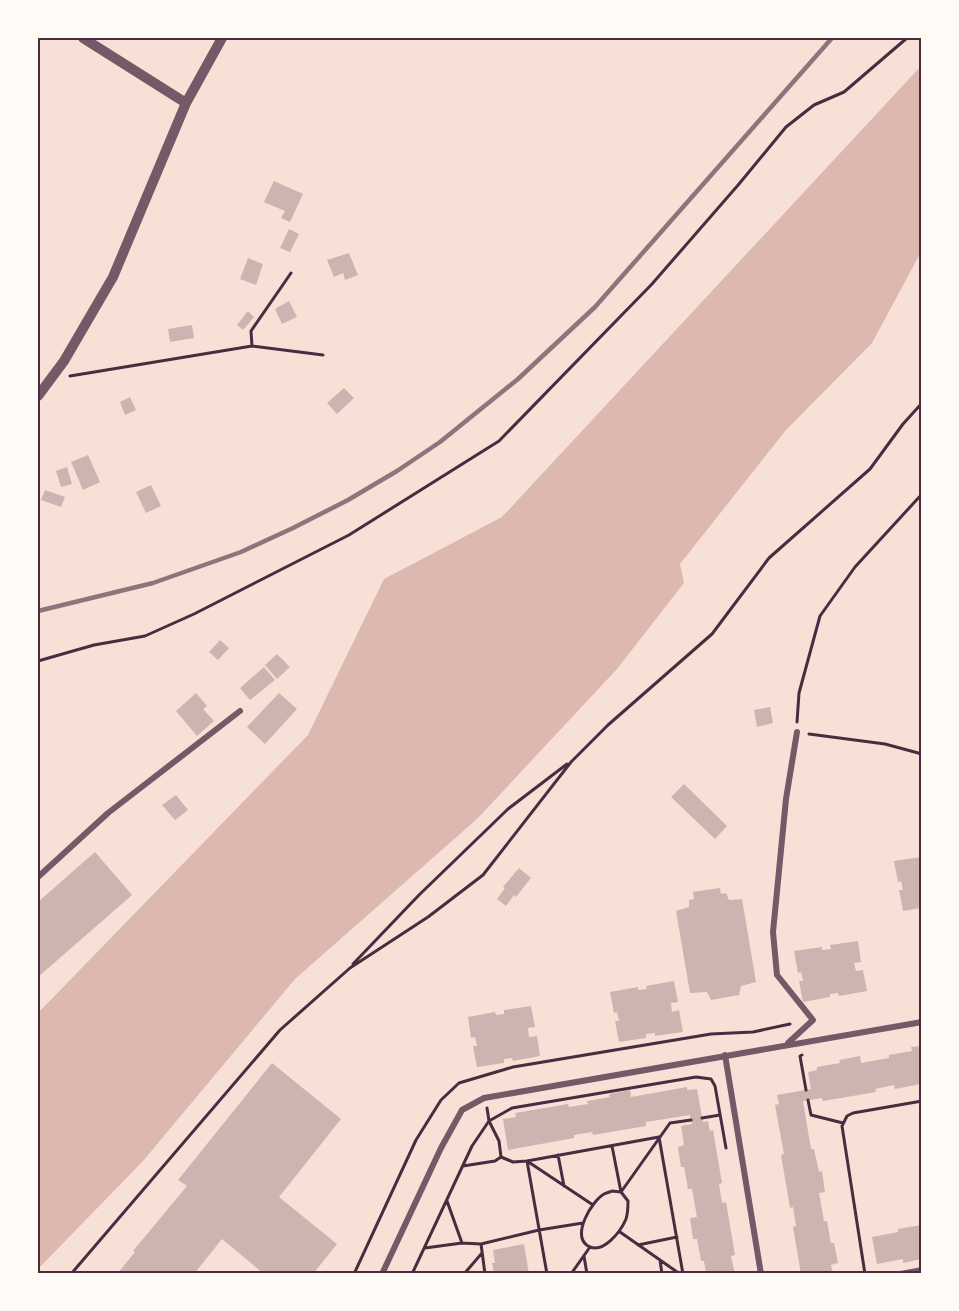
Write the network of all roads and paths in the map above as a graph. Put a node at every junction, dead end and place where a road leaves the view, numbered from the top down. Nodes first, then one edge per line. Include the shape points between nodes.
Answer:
1 (222, 38) edge
2 (907, 38) edge
3 (88, 39) edge
4 (186, 104) junction
5 (291, 273) dead end
6 (252, 345) junction
7 (323, 355) dead end
8 (51, 379) junction
9 (38, 396) edge
10 (921, 403) edge
11 (921, 494) edge
12 (38, 661) edge
13 (240, 711) dead end
14 (797, 732) junction
15 (921, 754) edge
16 (571, 762) junction
17 (38, 877) edge
18 (350, 968) junction
19 (813, 1020) junction
20 (921, 1022) edge
21 (788, 1044) junction
22 (725, 1055) junction
23 (800, 1056) dead end
24 (806, 1090) dead end
25 (484, 1098) junction
26 (808, 1100) dead end
27 (921, 1101) edge
28 (720, 1115) junction
29 (702, 1118) dead end
30 (691, 1120) dead end
31 (489, 1121) junction
32 (843, 1123) junction
33 (659, 1137) junction
34 (612, 1146) junction
35 (726, 1149) dead end
36 (558, 1155) junction
37 (501, 1157) junction
38 (527, 1161) junction
39 (463, 1166) junction
40 (564, 1186) junction
41 (621, 1192) junction
42 (447, 1199) junction
43 (593, 1205) junction
44 (583, 1223) junction
45 (539, 1230) junction
46 (619, 1231) junction
47 (676, 1237) junction
48 (462, 1243) junction
49 (481, 1244) junction
50 (638, 1245) junction
51 (590, 1247) junction
52 (424, 1248) junction
53 (482, 1254) junction
54 (584, 1256) junction
55 (660, 1260) junction
56 (921, 1269) edge
57 (71, 1274) edge
58 (354, 1274) edge
59 (382, 1274) edge
60 (412, 1274) edge
61 (464, 1274) edge
62 (485, 1274) edge
63 (547, 1274) edge
64 (571, 1274) edge
65 (587, 1274) edge
66 (662, 1274) edge
67 (681, 1274) edge
68 (760, 1274) edge
69 (866, 1274) edge
70 (895, 1274) edge

1 - 4 street
2 - 12 path via 844,92 814,105 786,127 603,336 499,441 349,535 194,614 145,636
3 - 4 street
4 - 8 street via 114,277
5 - 6 path via 251,331
6 - 7 path
6 - 8 path
8 - 9 street
10 - 16 path via 870,469 769,558 712,634
11 - 14 path via 855,567 820,616 799,693
13 - 17 street via 108,813
14 - 15 path via 885,744
14 - 19 street via 773,932 777,975
16 - 18 path via 508,809
16 - 18 path via 483,875
18 - 57 path via 280,1030
19 - 21 street
19 - 58 path via 513,1067 459,1083 441,1100 416,1140
20 - 21 street
21 - 22 street
22 - 25 street
22 - 68 street
23 - 24 path
25 - 31 path
25 - 59 street via 462,1110
26 - 32 path via 811,1115
27 - 32 path via 853,1113
28 - 29 path
28 - 31 path via 711,1079 696,1077 512,1108
28 - 35 path
30 - 33 path via 670,1123
31 - 37 path via 500,1141
31 - 39 path
32 - 69 path
33 - 34 path
33 - 41 path
33 - 47 path
34 - 36 path
34 - 41 path
36 - 38 path
36 - 40 path
37 - 38 path via 513,1162
37 - 39 path
38 - 40 path
38 - 45 path
39 - 42 path
40 - 43 path
41 - 43 path via 603,1195
41 - 46 path via 628,1201 628,1212
42 - 48 path
42 - 52 path
43 - 44 path
44 - 45 path
44 - 51 path via 582,1236
45 - 49 path
45 - 63 path
46 - 50 path
46 - 51 path via 607,1243
47 - 50 path
47 - 67 path
48 - 49 path
48 - 52 path
49 - 53 path
50 - 55 path
51 - 54 path
52 - 60 path
53 - 61 path
53 - 62 path
54 - 64 path
54 - 65 path
55 - 66 path
55 - 67 path
56 - 70 lane

